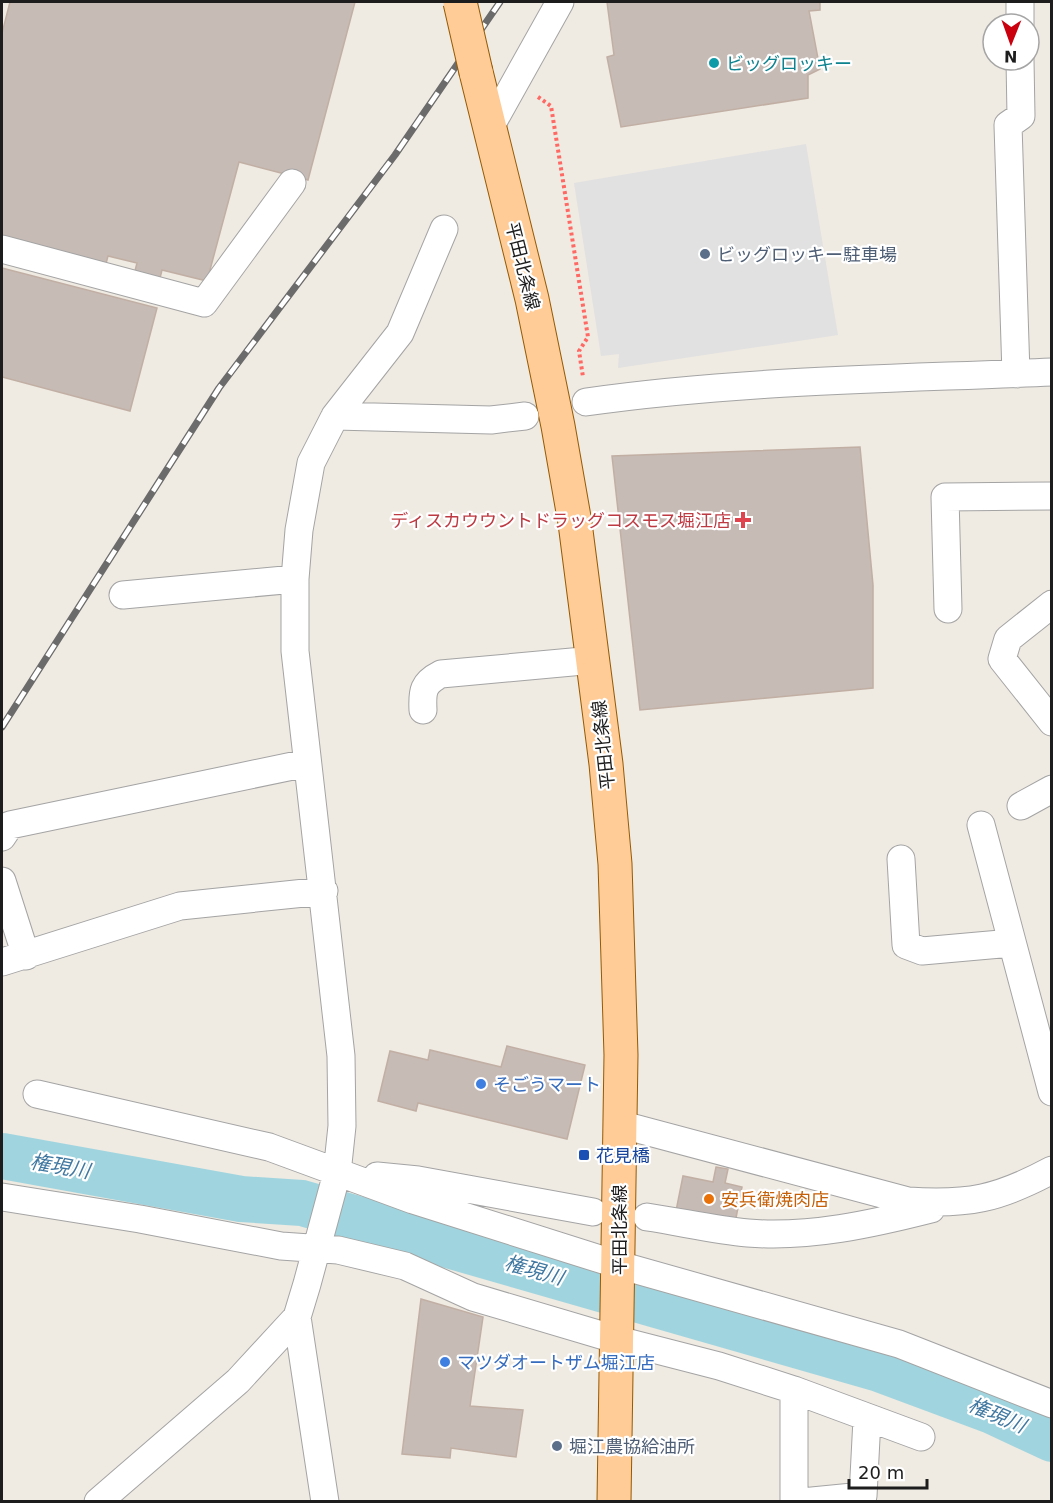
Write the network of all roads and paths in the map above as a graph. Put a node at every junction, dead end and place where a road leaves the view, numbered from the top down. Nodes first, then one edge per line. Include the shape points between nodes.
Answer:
1 (460, 2) edge
2 (560, 2) edge
3 (1020, 72) edge
4 (516, 80) junction
5 (489, 129) junction
6 (292, 183) dead end
7 (444, 229) dead end
8 (2, 249) edge
9 (1052, 372) edge
10 (1016, 374) junction
11 (585, 391) joint
12 (335, 416) junction
13 (525, 416) dead end
14 (1052, 495) edge
15 (295, 579) junction
16 (123, 595) dead end
17 (1052, 604) edge
18 (948, 609) dead end
19 (594, 660) junction
20 (423, 710) dead end
21 (1052, 722) edge
22 (307, 763) junction
23 (1052, 789) edge
24 (1021, 806) dead end
25 (981, 825) dead end
26 (2, 837) edge
27 (897, 860) dead end
28 (2, 880) edge
29 (324, 891) junction
30 (1012, 943) junction
31 (14, 959) edge
32 (1052, 1092) edge
33 (37, 1094) dead end
34 (619, 1124) junction
35 (1052, 1170) edge
36 (335, 1182) junction
37 (2, 1197) edge
38 (950, 1204) junction
39 (593, 1212) dead end
40 (647, 1217) dead end
41 (317, 1243) junction
42 (619, 1269) junction
43 (297, 1317) junction
44 (618, 1334) junction
45 (794, 1390) junction
46 (1052, 1404) edge
47 (867, 1419) junction
48 (921, 1437) dead end
49 (98, 1502) edge
50 (325, 1502) edge
51 (614, 1502) edge
52 (794, 1502) edge
53 (802, 1502) edge

1 - 5 main road, 平田北条線, bridge
2 - 4 street
3 - 10 street via 1021,116 1008,125
4 - 5 street
4 - 11 path via 550,106 588,337 579,351
5 - 19 main road, 平田北条線 via 556,414
6 - 8 street via 204,303
7 - 12 street via 400,333
9 - 10 street
10 - 11 street via 771,384 631,396
12 - 13 street via 491,420
12 - 15 street via 311,463
14 - 18 street via 945,497
15 - 16 street
15 - 22 street via 295,651
17 - 21 street via 1008,639 1002,659
19 - 20 street via 441,674 422,690
19 - 34 main road, 平田北条線 via 615,864 621,1044
22 - 26 street via 10,825
22 - 29 street
23 - 24 street
25 - 30 street
27 - 30 street via 906,945 922,951
28 - 31 street
29 - 31 street via 180,906
29 - 36 street via 341,1056 342,1126
30 - 32 street
33 - 36 street via 269,1146
34 - 38 street via 908,1201
34 - 42 main road, 平田北条線
35 - 38 street via 1020,1187
36 - 39 street via 418,1180
36 - 41 street
36 - 42 street via 413,1200
37 - 41 street via 281,1246
38 - 40 street via 876,1222 796,1233 748,1233
41 - 43 street
41 - 44 street via 405,1266 473,1297
42 - 44 main road, 平田北条線
42 - 46 street via 899,1344
43 - 49 street via 238,1381
43 - 50 street
44 - 45 street
44 - 51 main road, 平田北条線
45 - 47 street
45 - 52 street
47 - 48 street
47 - 53 street via 863,1496

